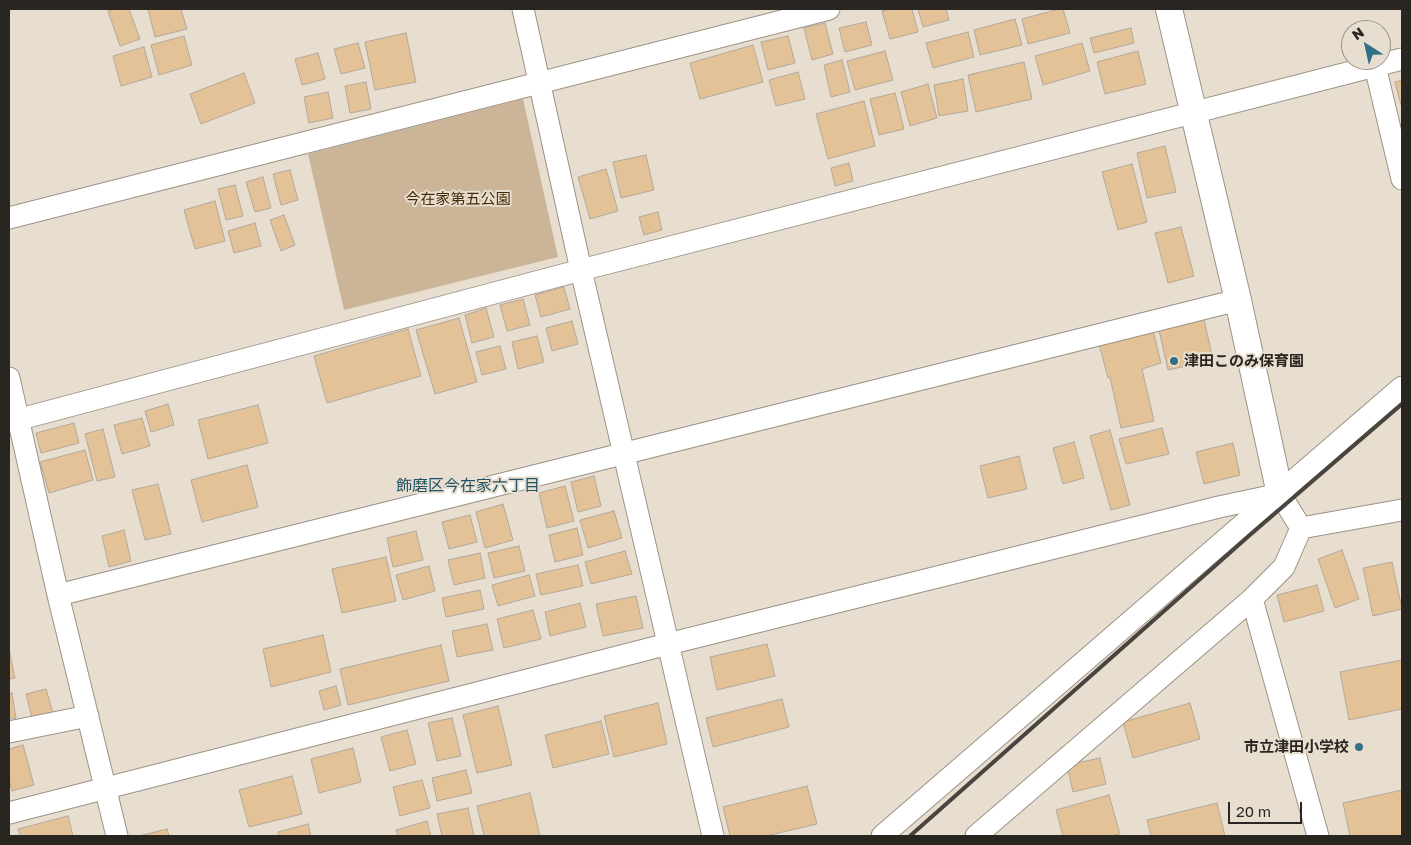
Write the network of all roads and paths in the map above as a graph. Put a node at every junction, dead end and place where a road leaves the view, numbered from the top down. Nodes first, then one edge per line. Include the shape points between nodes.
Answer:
1 (522, 9) edge
2 (829, 9) edge
3 (1169, 9) edge
4 (1359, 70) edge
5 (1376, 70) edge
6 (540, 82) junction
7 (1193, 112) junction
8 (1402, 179) edge
9 (9, 218) edge
10 (581, 270) junction
11 (1238, 300) junction
12 (9, 378) edge
13 (1402, 387) edge
14 (13, 421) edge
15 (625, 455) junction
16 (1280, 494) junction
17 (1402, 510) edge
18 (1300, 528) junction
19 (58, 596) junction
20 (1252, 598) junction
21 (668, 644) junction
22 (88, 716) junction
23 (9, 732) edge
24 (106, 787) junction
25 (9, 813) edge
26 (117, 836) edge
27 (713, 836) edge
28 (882, 836) edge
29 (976, 836) edge
30 (1318, 836) edge

1 - 6 street
2 - 6 street
3 - 7 street
4 - 7 street
5 - 8 street
6 - 9 street
6 - 10 street
7 - 10 street
7 - 11 street
10 - 14 street
10 - 15 street
11 - 15 street
11 - 16 street
12 - 14 street
13 - 16 street
14 - 19 street
15 - 19 street
15 - 21 street
16 - 18 street
16 - 21 street
16 - 28 street
17 - 18 street
18 - 20 street via 1284,567
19 - 22 street
20 - 29 street
20 - 30 street
21 - 24 street
21 - 27 street
22 - 23 street
22 - 24 street
24 - 25 street
24 - 26 street

